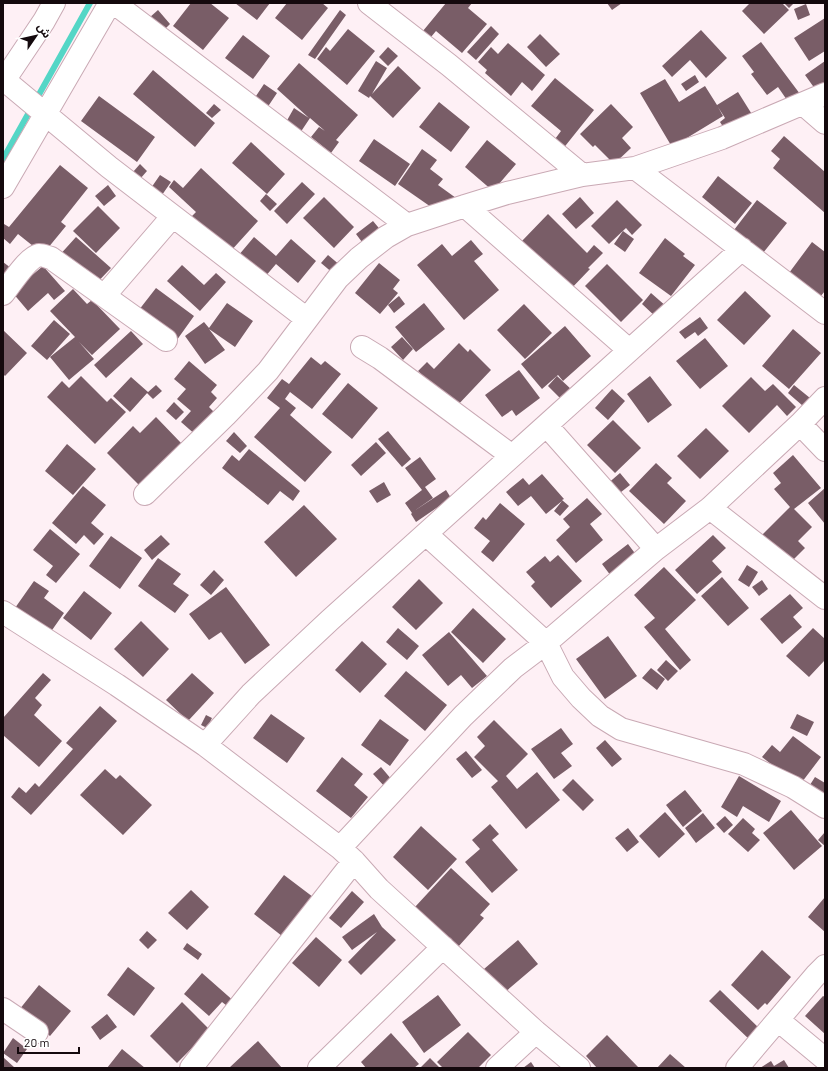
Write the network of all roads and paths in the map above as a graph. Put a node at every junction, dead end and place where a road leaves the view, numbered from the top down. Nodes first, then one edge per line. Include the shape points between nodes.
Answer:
1 (54, 3) edge
2 (110, 3) edge
3 (114, 3) edge
4 (369, 3) edge
5 (4, 80) edge
6 (825, 94) edge
7 (803, 104) junction
8 (45, 115) junction
9 (825, 123) edge
10 (635, 168) junction
11 (582, 174) junction
12 (3, 187) edge
13 (464, 206) junction
14 (172, 217) junction
15 (407, 225) junction
16 (742, 249) junction
17 (3, 294) edge
18 (104, 296) junction
19 (825, 313) edge
20 (307, 319) junction
21 (166, 340) dead end
22 (362, 347) dead end
23 (629, 350) junction
24 (825, 398) edge
25 (800, 424) junction
26 (547, 426) junction
27 (825, 450) edge
28 (512, 456) junction
29 (145, 494) dead end
30 (710, 508) junction
31 (426, 534) junction
32 (656, 549) junction
33 (825, 598) edge
34 (3, 612) edge
35 (546, 643) junction
36 (205, 745) junction
37 (825, 807) edge
38 (347, 855) junction
39 (443, 946) junction
40 (825, 966) edge
41 (3, 1009) edge
42 (778, 1020) junction
43 (37, 1032) dead end
44 (536, 1032) junction
45 (825, 1059) edge
46 (191, 1068) edge
47 (319, 1068) edge
48 (497, 1068) edge
49 (578, 1068) edge
50 (737, 1068) edge

1 - 5 street
2 - 8 street
3 - 15 street
4 - 11 street
5 - 8 street
6 - 7 street
7 - 9 street
7 - 10 street via 722,138
8 - 12 street
8 - 14 street
10 - 11 street
10 - 16 street
11 - 13 street
13 - 15 street
13 - 23 street
14 - 18 street
14 - 20 street
15 - 20 street via 386,237 359,258 338,278
16 - 19 street
16 - 23 street
17 - 18 street via 28,262 39,255 44,255
18 - 21 street
20 - 29 street via 268,370
22 - 28 street
23 - 26 street
24 - 25 street
25 - 27 street
25 - 30 street
26 - 28 street
26 - 32 street
28 - 31 street
30 - 32 street
30 - 33 street
31 - 35 street
31 - 36 street via 251,694
32 - 35 street
34 - 36 street
35 - 37 street via 563,677 600,716 621,729 744,764 793,787
35 - 38 street via 513,668 463,716
36 - 38 street
38 - 39 street via 379,889
38 - 46 street
39 - 44 street
39 - 47 street
40 - 42 street
41 - 43 street
42 - 45 street
42 - 50 street
44 - 48 street
44 - 49 street

